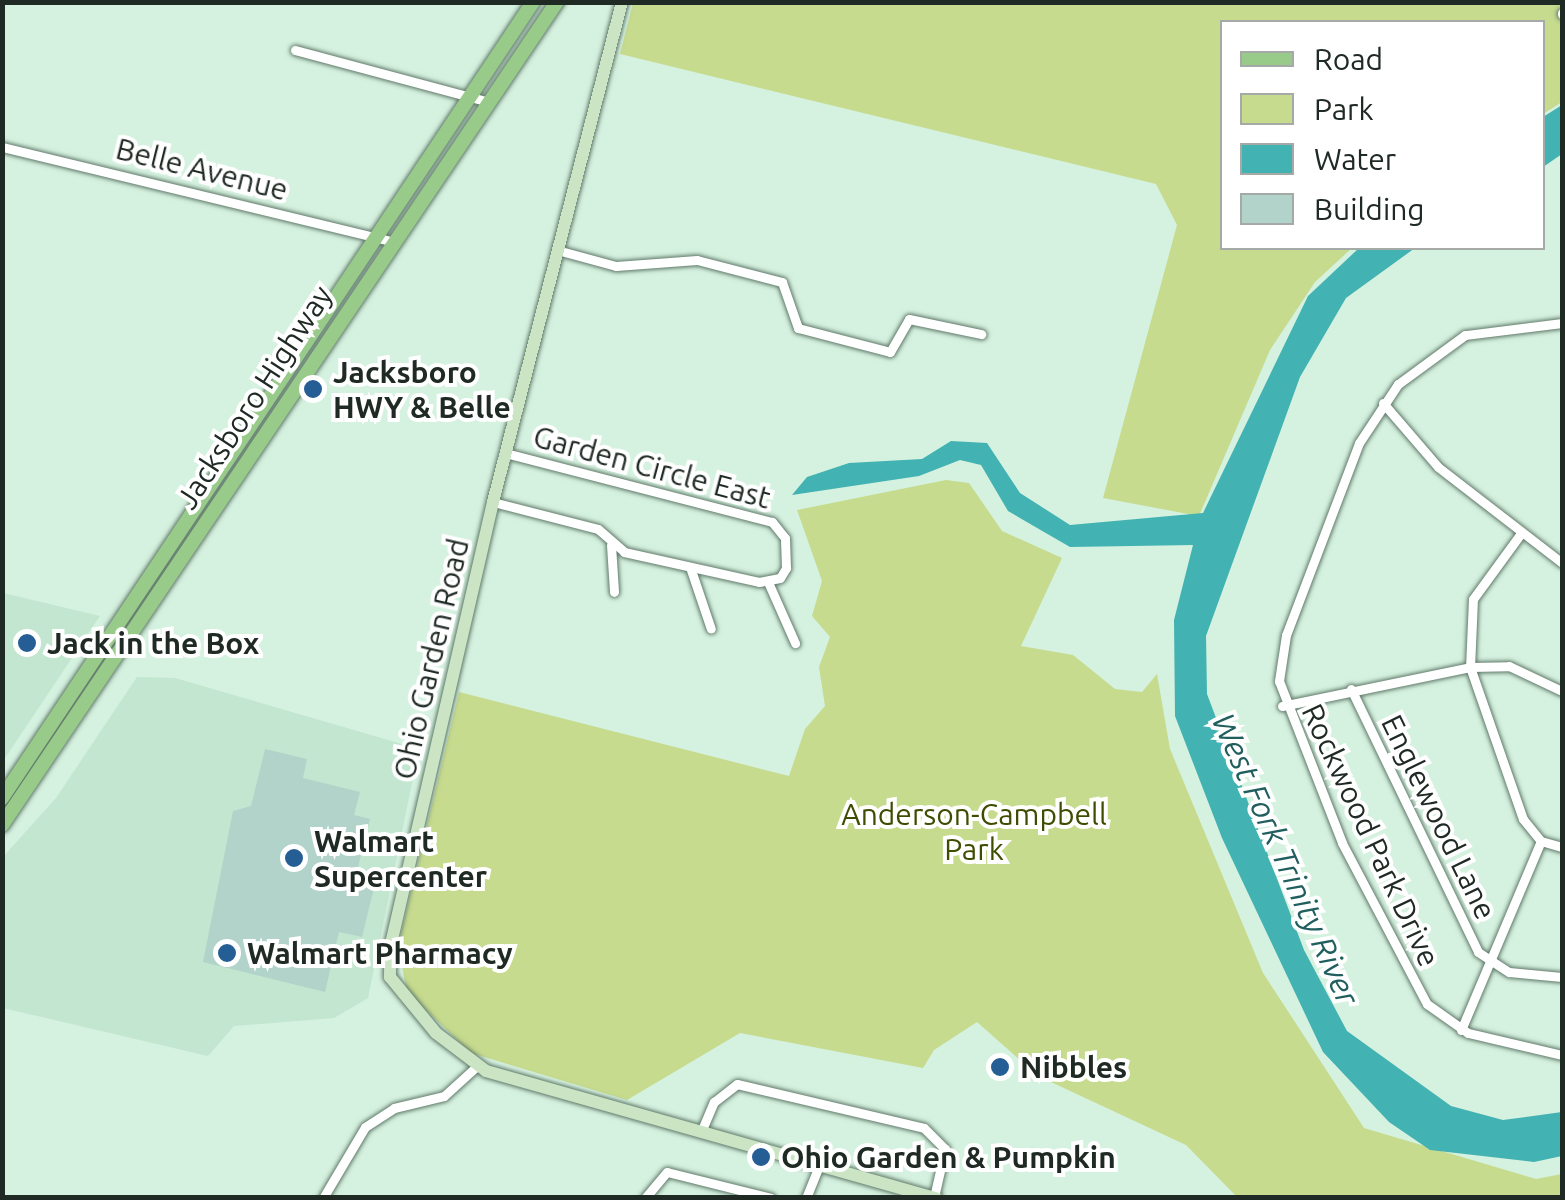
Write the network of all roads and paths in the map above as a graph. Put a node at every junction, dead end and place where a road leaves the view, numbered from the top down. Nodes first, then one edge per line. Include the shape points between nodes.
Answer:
1 (533, 2) edge
2 (557, 2) edge
3 (622, 2) edge
4 (295, 50) dead end
5 (469, 96) junction
6 (485, 101) junction
7 (2, 147) edge
8 (373, 236) junction
9 (390, 241) junction
10 (557, 250) junction
11 (1562, 323) edge
12 (980, 334) dead end
13 (1383, 403) junction
14 (262, 421) junction
15 (505, 453) junction
16 (493, 502) junction
17 (1519, 536) junction
18 (611, 545) junction
19 (1562, 563) edge
20 (690, 567) junction
21 (768, 582) junction
22 (614, 592) dead end
23 (710, 629) dead end
24 (795, 642) dead end
25 (1470, 667) junction
26 (1350, 689) junction
27 (1562, 691) edge
28 (1282, 706) junction
29 (54, 721) junction
30 (68, 730) junction
31 (2, 798) edge
32 (2, 825) edge
33 (1541, 841) junction
34 (1562, 847) edge
35 (1488, 963) junction
36 (1562, 977) edge
37 (1461, 1030) junction
38 (1562, 1055) edge
39 (477, 1066) junction
40 (701, 1132) junction
41 (818, 1165) junction
42 (897, 1187) junction
43 (935, 1197) edge
44 (323, 1198) edge
45 (645, 1198) edge
46 (772, 1198) edge
47 (806, 1198) edge
48 (910, 1198) edge

1 - 5 main road, Jacksboro Highway
2 - 6 main road, Jacksboro Highway
3 - 10 street, Ohio Garden Road
4 - 5 street
5 - 6 street
5 - 8 main road, Jacksboro Highway
6 - 9 main road, Jacksboro Highway
7 - 8 street, Belle Avenue
8 - 9 street, Belle Avenue
8 - 14 main road, Jacksboro Highway
9 - 14 main road, Jacksboro Highway
10 - 12 street via 616,266 696,260 782,282 798,328 890,352 909,319
10 - 15 street, Ohio Garden Road
11 - 13 street, Rockwood Park Drive via 1524,323 1451,341 1421,360
13 - 17 street via 1438,466
13 - 28 street, Rockwood Park Drive via 1359,444 1286,635
14 - 29 main road, Jacksboro Highway
14 - 30 main road, Jacksboro Highway
15 - 16 street, Ohio Garden Road
15 - 21 street, Garden Circle East via 772,522 785,538 788,562 780,578
16 - 18 street via 598,529
16 - 39 street, Ohio Garden Road via 389,962 403,1000
17 - 19 street
17 - 25 street via 1473,599
18 - 20 street
18 - 22 street
20 - 21 street
20 - 23 street
21 - 24 street
25 - 26 street
25 - 27 street via 1509,666
25 - 33 street via 1523,818
26 - 28 street
26 - 35 street, Englewood Lane via 1445,897
28 - 37 street, Rockwood Park Drive via 1393,950 1427,1004
29 - 30 main road
29 - 31 main road, Jacksboro Highway
30 - 32 main road, Jacksboro Highway
33 - 34 street
33 - 35 street
35 - 36 street
35 - 37 street
37 - 38 street, Rockwood Park Drive
39 - 40 street, Ohio Garden Road
39 - 44 street via 444,1096 394,1108 365,1127
40 - 41 street, Ohio Garden Road
40 - 43 street via 714,1102 737,1084 924,1128 946,1149
41 - 42 street, Ohio Garden Road
41 - 47 street
42 - 43 street, Ohio Garden Road
42 - 48 street
45 - 46 street via 667,1172

